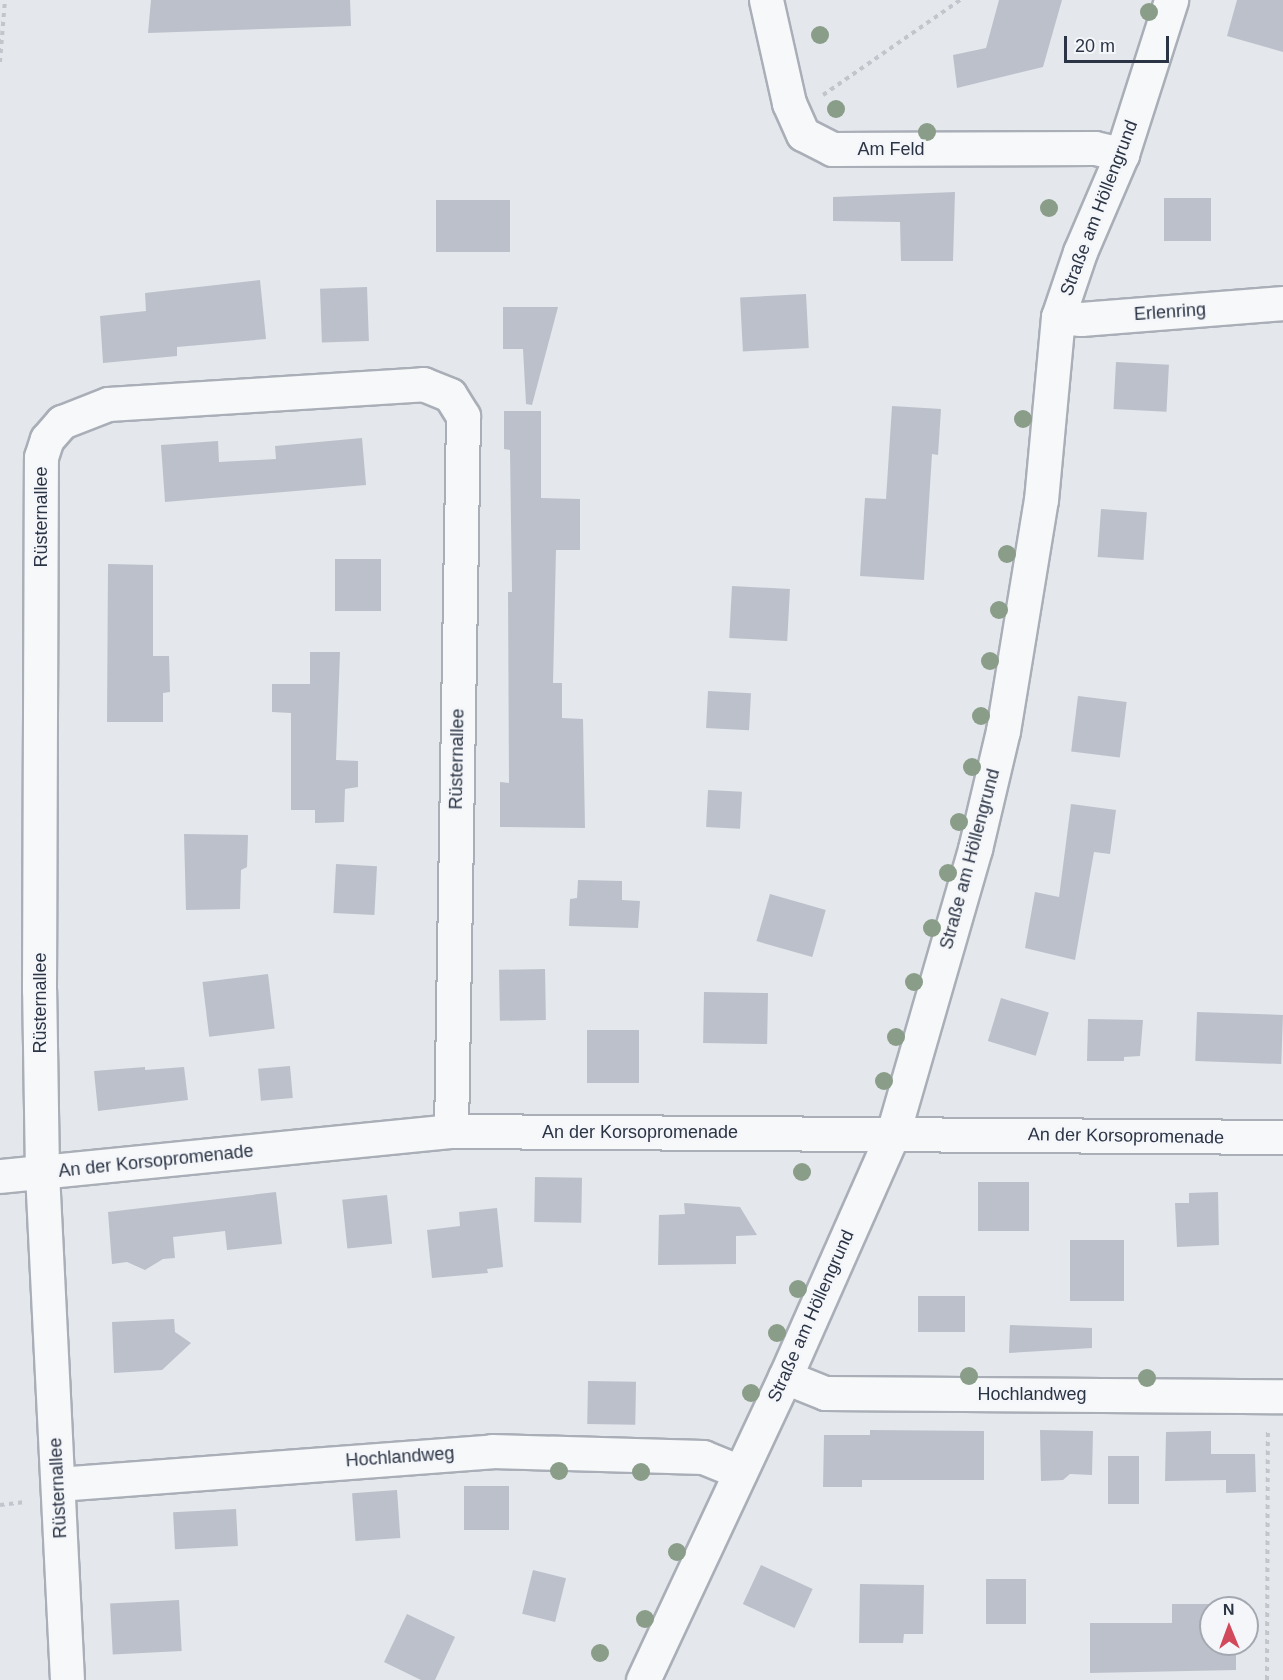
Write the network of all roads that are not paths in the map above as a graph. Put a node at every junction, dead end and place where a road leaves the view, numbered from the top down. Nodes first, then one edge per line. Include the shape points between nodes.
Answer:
1 (766, 0) edge
2 (1171, 0) edge
3 (1122, 154) junction
4 (1283, 303) edge
5 (1058, 317) junction
6 (451, 1131) junction
7 (893, 1133) junction
8 (1283, 1137) edge
9 (42, 1173) junction
10 (0, 1176) edge
11 (785, 1377) junction
12 (1276, 1396) edge
13 (740, 1472) junction
14 (58, 1484) junction
15 (67, 1680) edge
16 (643, 1680) edge

1 - 3 street, Am Feld via 789,103 803,134 832,149 1095,148
2 - 3 street, Straße am Höllengrund
3 - 5 street, Straße am Höllengrund via 1080,252
4 - 5 street, Erlenring via 1081,319
5 - 7 street, Straße am Höllengrund via 1041,500 1003,732 975,849
6 - 7 street, An der Korsopromenade
6 - 9 street, An der Korsopromenade
6 - 9 street, Rüsternallee via 463,416 450,395 423,384 108,404 62,422 47,439 41,458
7 - 8 street, An der Korsopromenade
7 - 11 street, Straße am Höllengrund
9 - 10 street, An der Korsopromenade
9 - 14 street, Rüsternallee
11 - 12 street, Hochlandweg via 825,1393
11 - 13 street, Straße am Höllengrund
13 - 14 street, Hochlandweg via 703,1457 492,1451
13 - 16 street, Straße am Höllengrund
14 - 15 street, Rüsternallee

